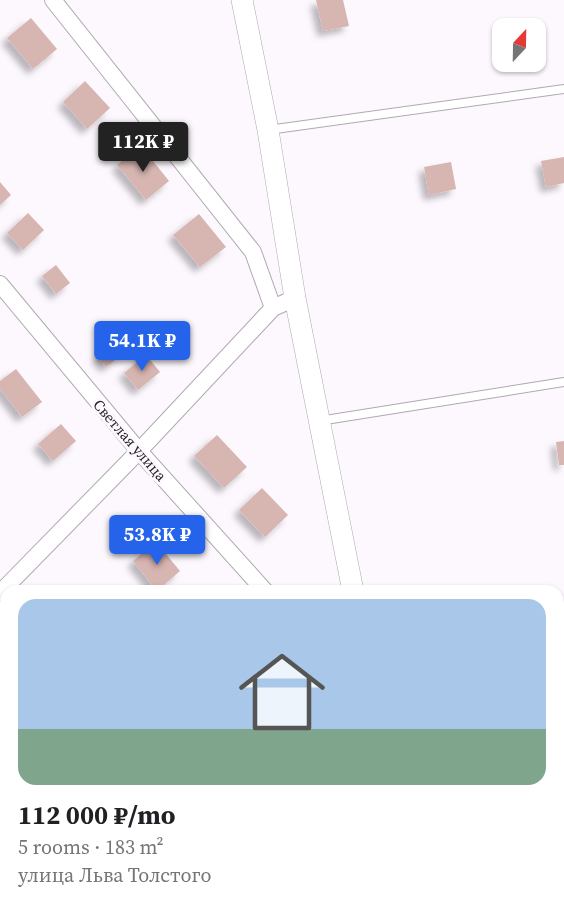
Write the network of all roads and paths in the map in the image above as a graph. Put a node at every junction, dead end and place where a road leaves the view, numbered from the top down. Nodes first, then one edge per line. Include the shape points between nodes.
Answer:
1 (53, 0) edge
2 (242, 0) edge
3 (564, 88) edge
4 (268, 130) junction
5 (0, 284) edge
6 (295, 298) junction
7 (273, 308) junction
8 (564, 382) edge
9 (319, 421) junction
10 (139, 451) junction
11 (8, 585) edge
12 (260, 585) edge
13 (352, 585) edge

1 - 7 street via 253,252
2 - 4 street
3 - 4 lane
4 - 6 street
5 - 10 street, Светлая улица
6 - 7 street
6 - 9 street
7 - 10 street
8 - 9 lane
9 - 13 street
10 - 11 street
10 - 12 street, Светлая улица

